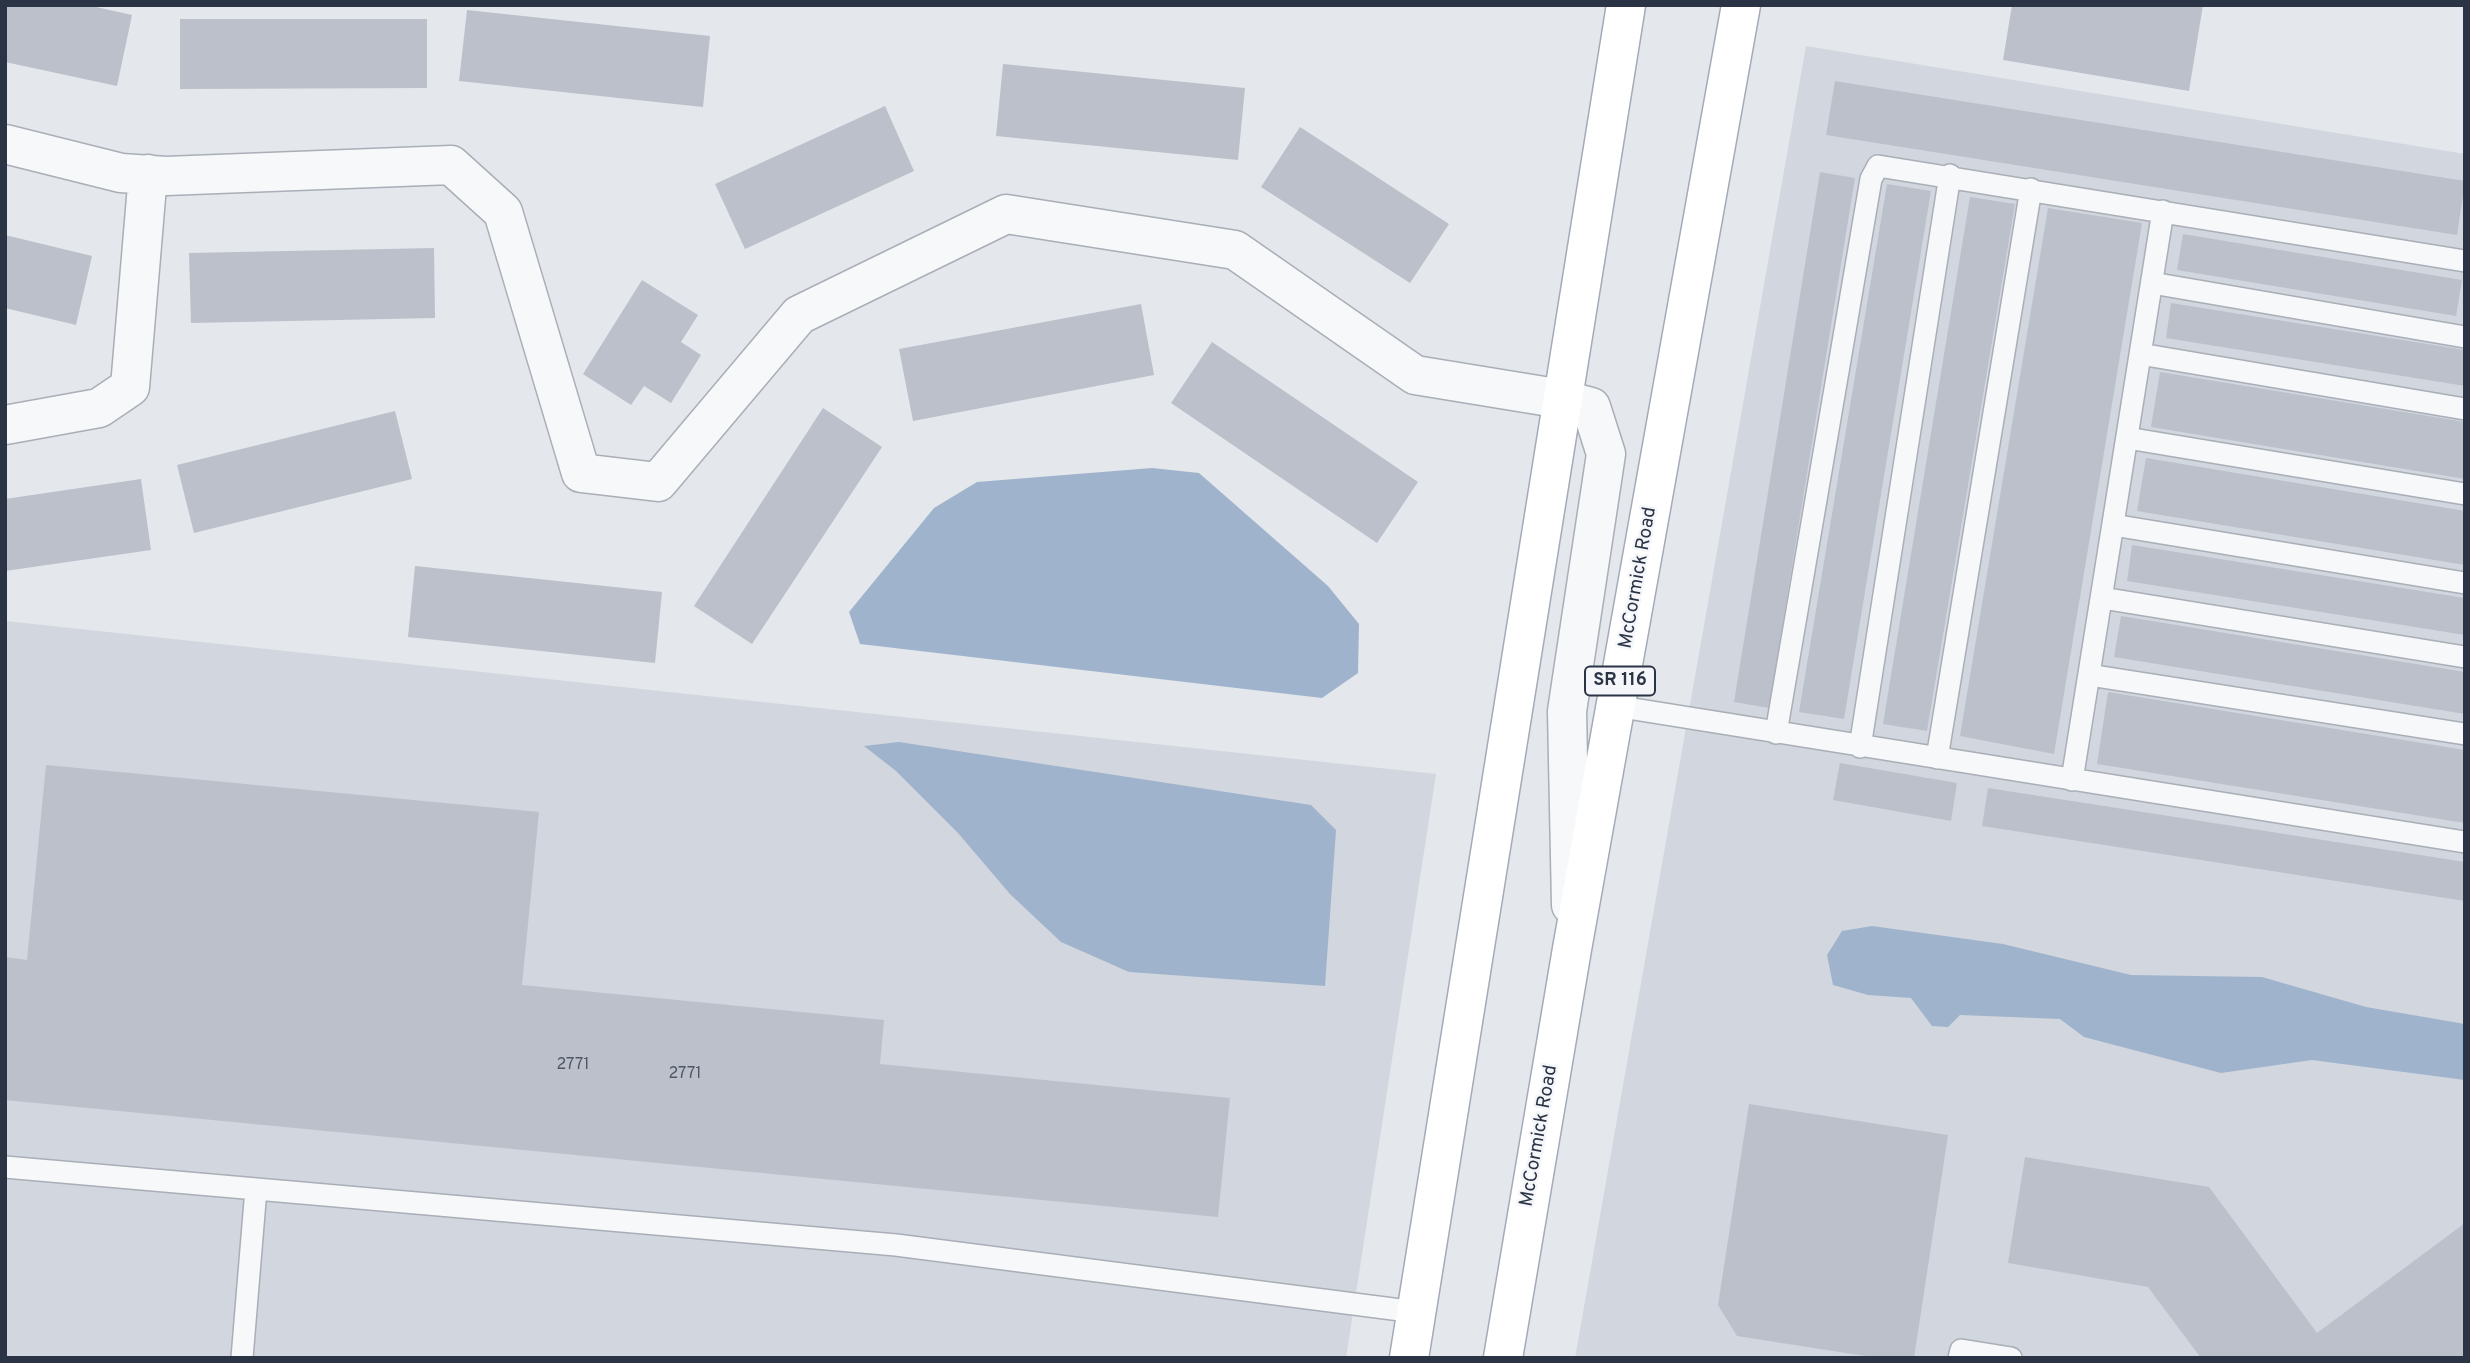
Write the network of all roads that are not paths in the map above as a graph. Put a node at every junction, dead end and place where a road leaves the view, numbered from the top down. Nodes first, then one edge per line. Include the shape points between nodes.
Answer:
1 (1626, 5) edge
2 (1741, 5) edge
3 (5, 144) edge
4 (149, 174) junction
5 (1950, 176) junction
6 (2031, 189) junction
7 (2163, 211) junction
8 (2465, 261) edge
9 (2152, 283) junction
10 (2465, 337) edge
11 (2140, 354) junction
12 (1562, 398) junction
13 (2465, 409) edge
14 (5, 425) edge
15 (2127, 438) junction
16 (2465, 494) edge
17 (2113, 526) junction
18 (2465, 583) edge
19 (2102, 598) junction
20 (2465, 657) edge
21 (2089, 675) junction
22 (1615, 706) junction
23 (1776, 733) junction
24 (2465, 734) edge
25 (1860, 747) junction
26 (1937, 758) junction
27 (2072, 780) junction
28 (2465, 842) edge
29 (1572, 949) junction
30 (5, 1167) edge
31 (256, 1189) junction
32 (1416, 1312) junction
33 (242, 1358) edge
34 (1409, 1358) edge
35 (1503, 1358) edge
36 (1959, 1358) edge
37 (2011, 1358) edge

1 - 12 main road
2 - 22 main road, McCormick Road / SR 116
3 - 4 street via 121,173
4 - 12 street via 451,165 503,212 581,474 658,482 799,315 1006,214 1235,250 1415,375
4 - 14 street via 130,387 99,408
5 - 6 lane
5 - 23 lane via 1885,165 1873,170
5 - 25 lane
6 - 7 lane
6 - 26 lane
7 - 8 lane
7 - 9 lane
9 - 10 lane
9 - 11 lane
11 - 13 lane
11 - 15 lane
12 - 29 street via 1591,407 1606,454 1567,711
12 - 32 main road
15 - 16 lane
15 - 17 lane
17 - 18 lane
17 - 19 lane
19 - 20 lane
19 - 21 lane
21 - 24 lane
21 - 27 lane
22 - 23 lane
22 - 29 main road, McCormick Road / SR 116
23 - 25 lane
25 - 26 lane
26 - 27 lane
27 - 28 lane
29 - 35 main road, McCormick Road / SR 116
30 - 31 lane
31 - 32 lane via 896,1245
31 - 33 lane
32 - 34 main road
36 - 37 lane via 1961,1350

